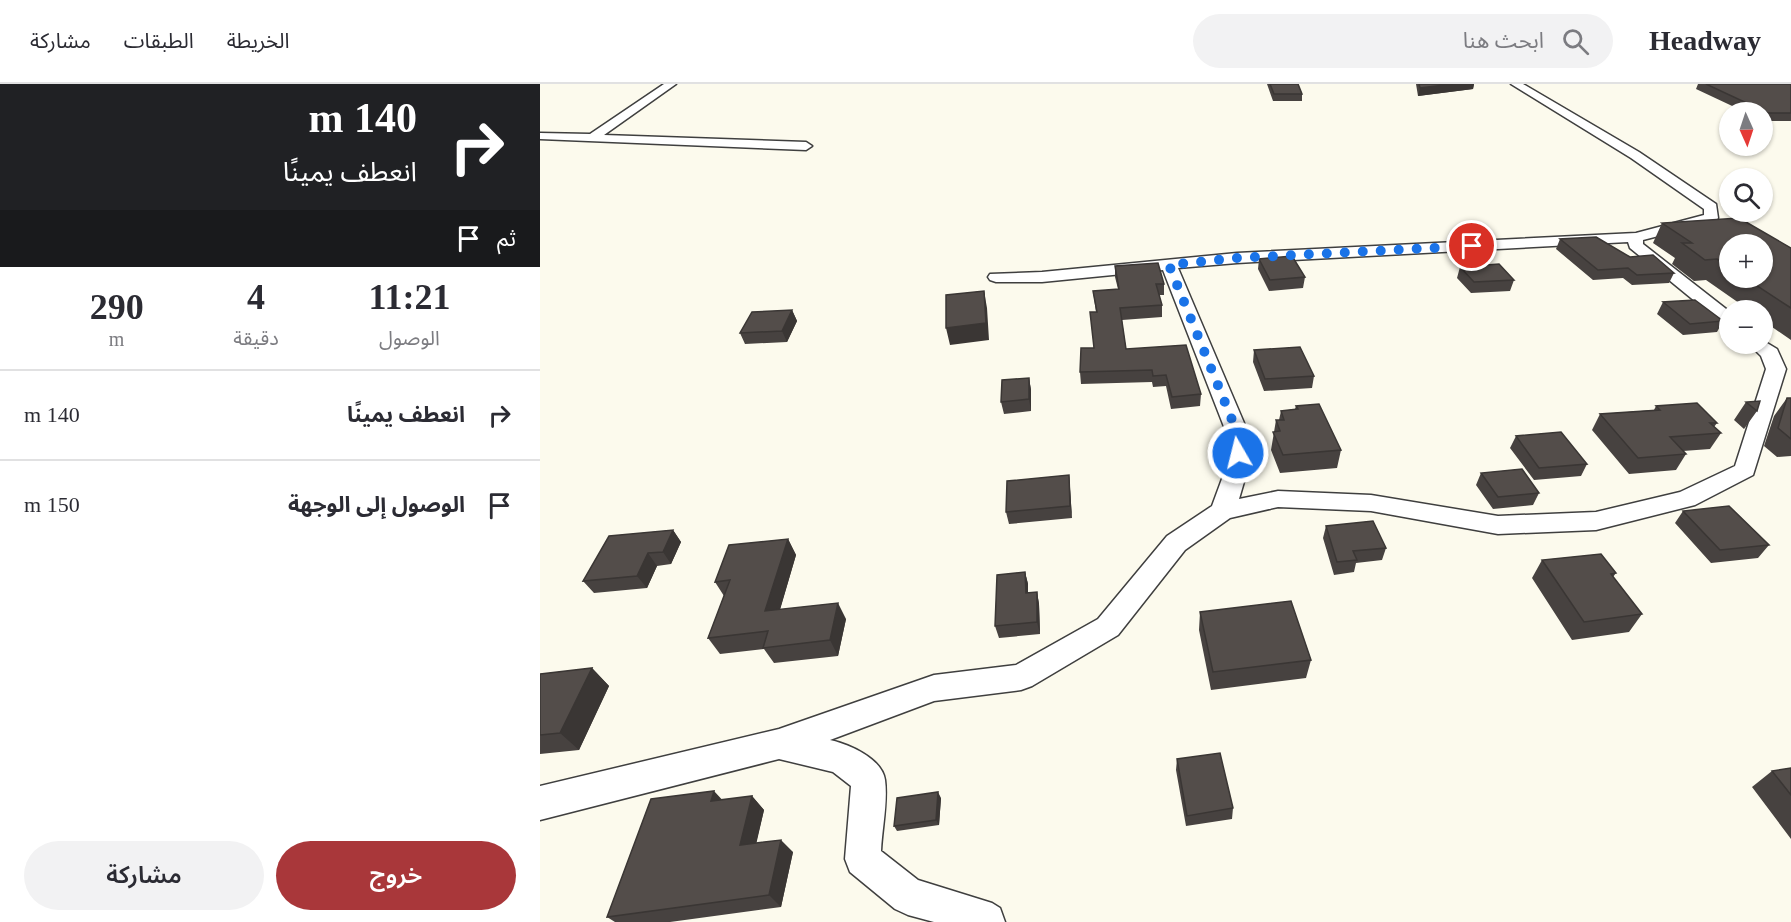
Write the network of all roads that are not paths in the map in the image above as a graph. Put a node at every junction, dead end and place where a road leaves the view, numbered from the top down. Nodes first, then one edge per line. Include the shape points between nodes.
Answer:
1 (671, 84) edge
2 (1516, 84) edge
3 (540, 136) edge
4 (592, 138) junction
5 (806, 146) dead end
6 (1636, 237) junction
7 (1169, 265) junction
8 (996, 277) dead end
9 (1719, 312) edge
10 (1770, 354) edge
11 (1223, 511) junction
12 (779, 744) junction
13 (540, 803) edge
14 (986, 922) edge

1 - 4 street
2 - 6 street via 1635,155 1711,207 1711,218
3 - 4 street
4 - 5 street
6 - 7 street
6 - 9 street via 1635,245 1641,252
7 - 8 street via 1042,277
7 - 11 street via 1239,437 1236,468
10 - 11 street via 1776,369 1745,470 1687,499 1596,521 1498,525 1371,503 1278,499
11 - 12 street via 1176,543 1108,627 1021,677 934,688
12 - 13 street
12 - 14 street via 842,758 868,780 863,859 908,896 979,916

